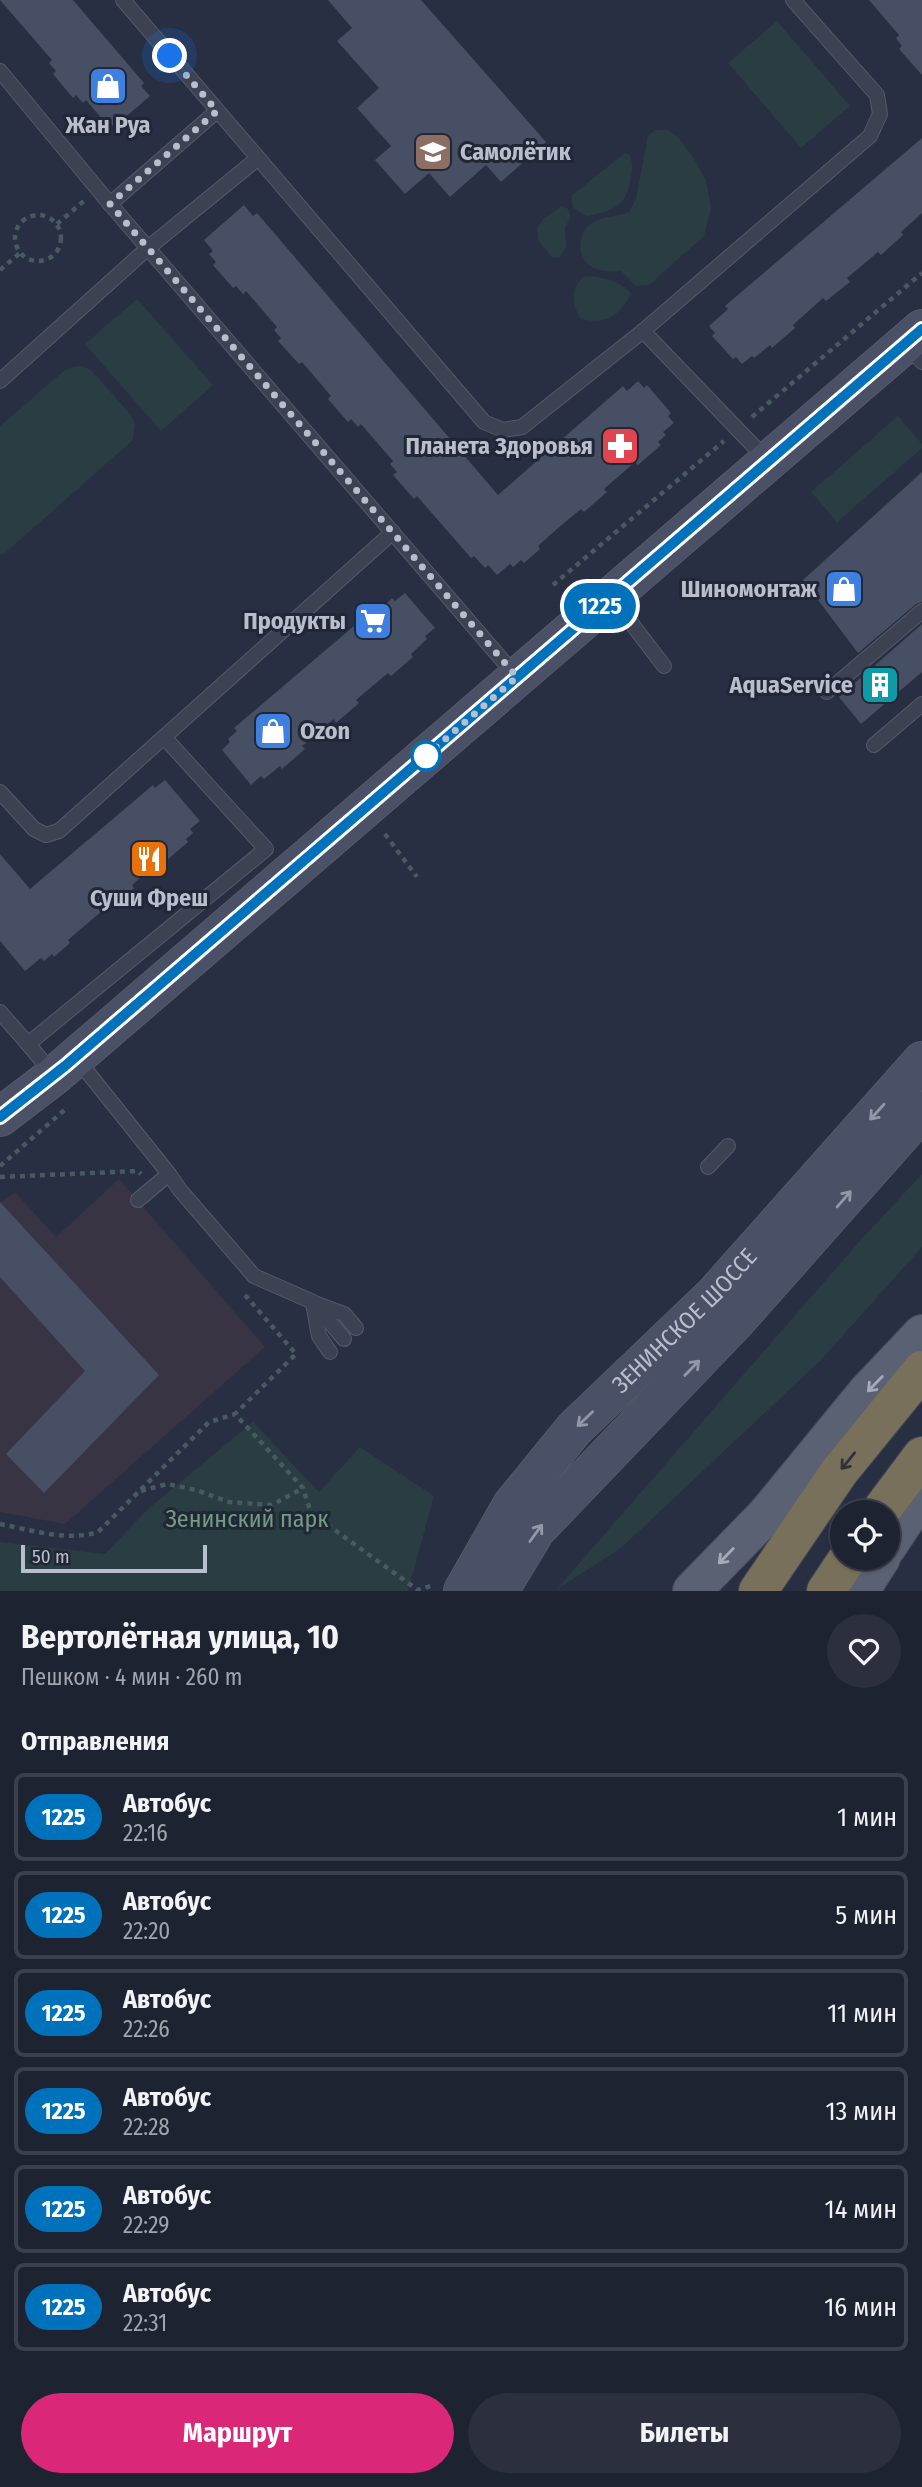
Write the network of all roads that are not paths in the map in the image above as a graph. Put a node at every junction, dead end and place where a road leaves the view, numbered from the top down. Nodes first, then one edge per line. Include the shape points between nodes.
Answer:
1 (123, 0) edge
2 (793, 0) edge
3 (0, 71) edge
4 (217, 111) junction
5 (257, 159) junction
6 (110, 204) junction
7 (148, 248) junction
8 (643, 331) junction
9 (917, 345) edge
10 (0, 381) edge
11 (768, 461) junction
12 (393, 532) junction
13 (611, 596) junction
14 (922, 611) edge
15 (664, 666) dead end
16 (517, 677) junction
17 (827, 692) dead end
18 (922, 704) edge
19 (164, 737) junction
20 (874, 745) dead end
21 (0, 792) edge
22 (278, 861) junction
23 (0, 1012) edge
24 (28, 1044) junction
25 (922, 1061) edge
26 (65, 1066) junction
27 (922, 1111) edge
28 (0, 1117) edge
29 (728, 1146) dead end
30 (708, 1167) dead end
31 (169, 1174) junction
32 (138, 1200) dead end
33 (313, 1302) junction
34 (356, 1328) dead end
35 (922, 1334) edge
36 (344, 1339) dead end
37 (330, 1352) dead end
38 (922, 1370) edge
39 (922, 1456) edge
40 (922, 1494) edge
41 (889, 1500) edge
42 (900, 1527) edge
43 (840, 1570) edge
44 (873, 1570) edge
45 (451, 1587) edge
46 (499, 1591) edge
47 (692, 1591) edge
48 (758, 1591) edge
49 (825, 1591) edge
50 (860, 1591) edge

1 - 4 lane
2 - 8 lane via 877,95 880,114 870,136
3 - 6 lane
4 - 5 lane
4 - 6 lane
5 - 7 lane
5 - 8 lane via 484,422 503,430 522,427
6 - 7 lane
7 - 10 lane
7 - 12 lane
8 - 11 lane
9 - 11 main road
11 - 13 main road
12 - 16 lane
12 - 19 lane
13 - 15 lane
13 - 16 main road
14 - 17 lane
16 - 22 main road
18 - 20 lane
19 - 21 lane via 59,831 46,835 34,829
19 - 22 lane
22 - 24 lane
22 - 26 main road
23 - 24 lane
24 - 26 lane
25 -> 45 main road, ЗЕНИНСКОЕ ШОССЕ via 714,1295 574,1429
26 - 28 main road
26 - 31 lane
46 -> 27 main road via 536,1530 736,1321
29 - 30 lane
31 - 32 lane
31 - 33 lane via 254,1276
33 - 34 lane via 344,1314
33 - 36 lane
33 - 37 lane via 319,1336
35 -> 47 main road via 867,1392 767,1514
38 -> 48 highway via 839,1472
39 - 41 highway
40 - 42 main road
43 - 49 highway
44 - 50 main road

